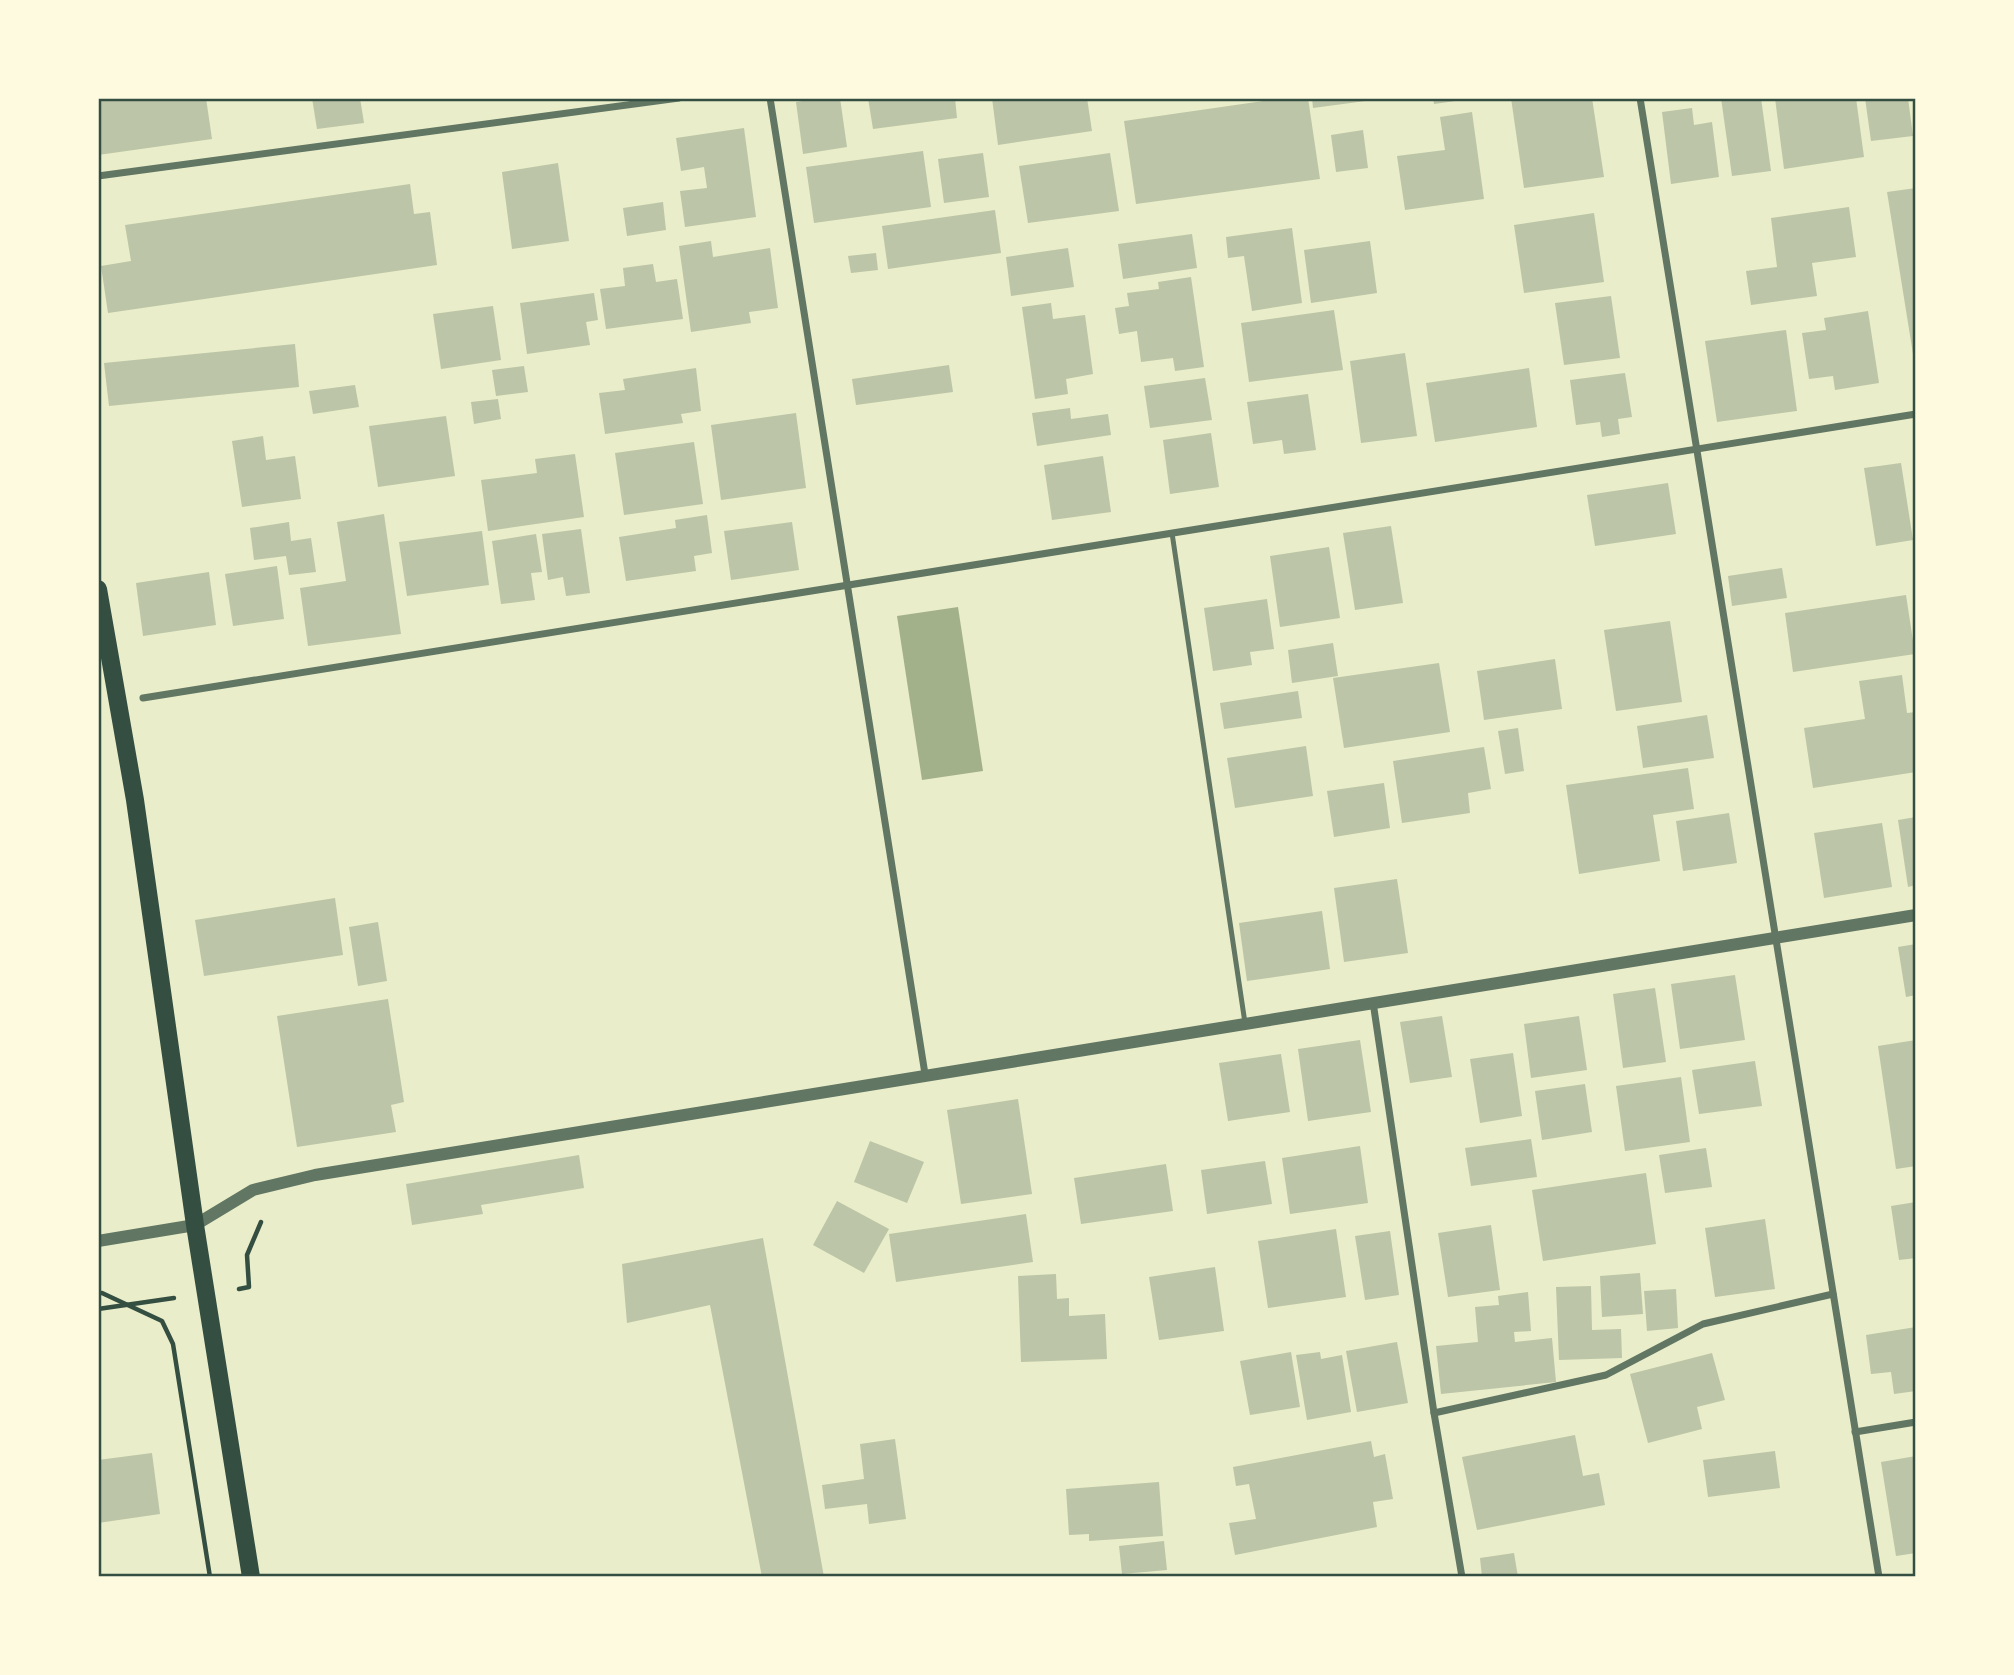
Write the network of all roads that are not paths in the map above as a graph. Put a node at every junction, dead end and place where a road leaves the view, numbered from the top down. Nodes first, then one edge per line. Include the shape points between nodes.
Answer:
1 (679, 98) edge
2 (770, 98) edge
3 (1640, 98) edge
4 (98, 176) edge
5 (1916, 414) edge
6 (1697, 450) junction
7 (1172, 533) junction
8 (847, 586) junction
9 (98, 589) edge
10 (143, 698) dead end
11 (1916, 915) edge
12 (1775, 937) junction
13 (1373, 1002) junction
14 (1245, 1023) junction
15 (925, 1074) junction
16 (195, 1225) junction
17 (98, 1241) edge
18 (1833, 1294) junction
19 (1434, 1413) junction
20 (1916, 1422) edge
21 (1856, 1432) junction
22 (251, 1577) edge
23 (1462, 1577) edge
24 (1879, 1577) edge

1 - 4 street
2 - 8 street
3 - 6 street
5 - 6 street
6 - 7 street
6 - 12 street
7 - 8 street
7 - 14 lane
8 - 10 street
8 - 15 street
9 - 16 main road via 135,800
11 - 12 street
12 - 13 street
12 - 18 street
13 - 14 street
13 - 19 street
14 - 15 street
15 - 16 street via 315,1175 253,1190
16 - 17 street
16 - 22 main road
18 - 19 street via 1703,1324 1606,1375
18 - 21 street
19 - 23 street
20 - 21 street
21 - 24 street

